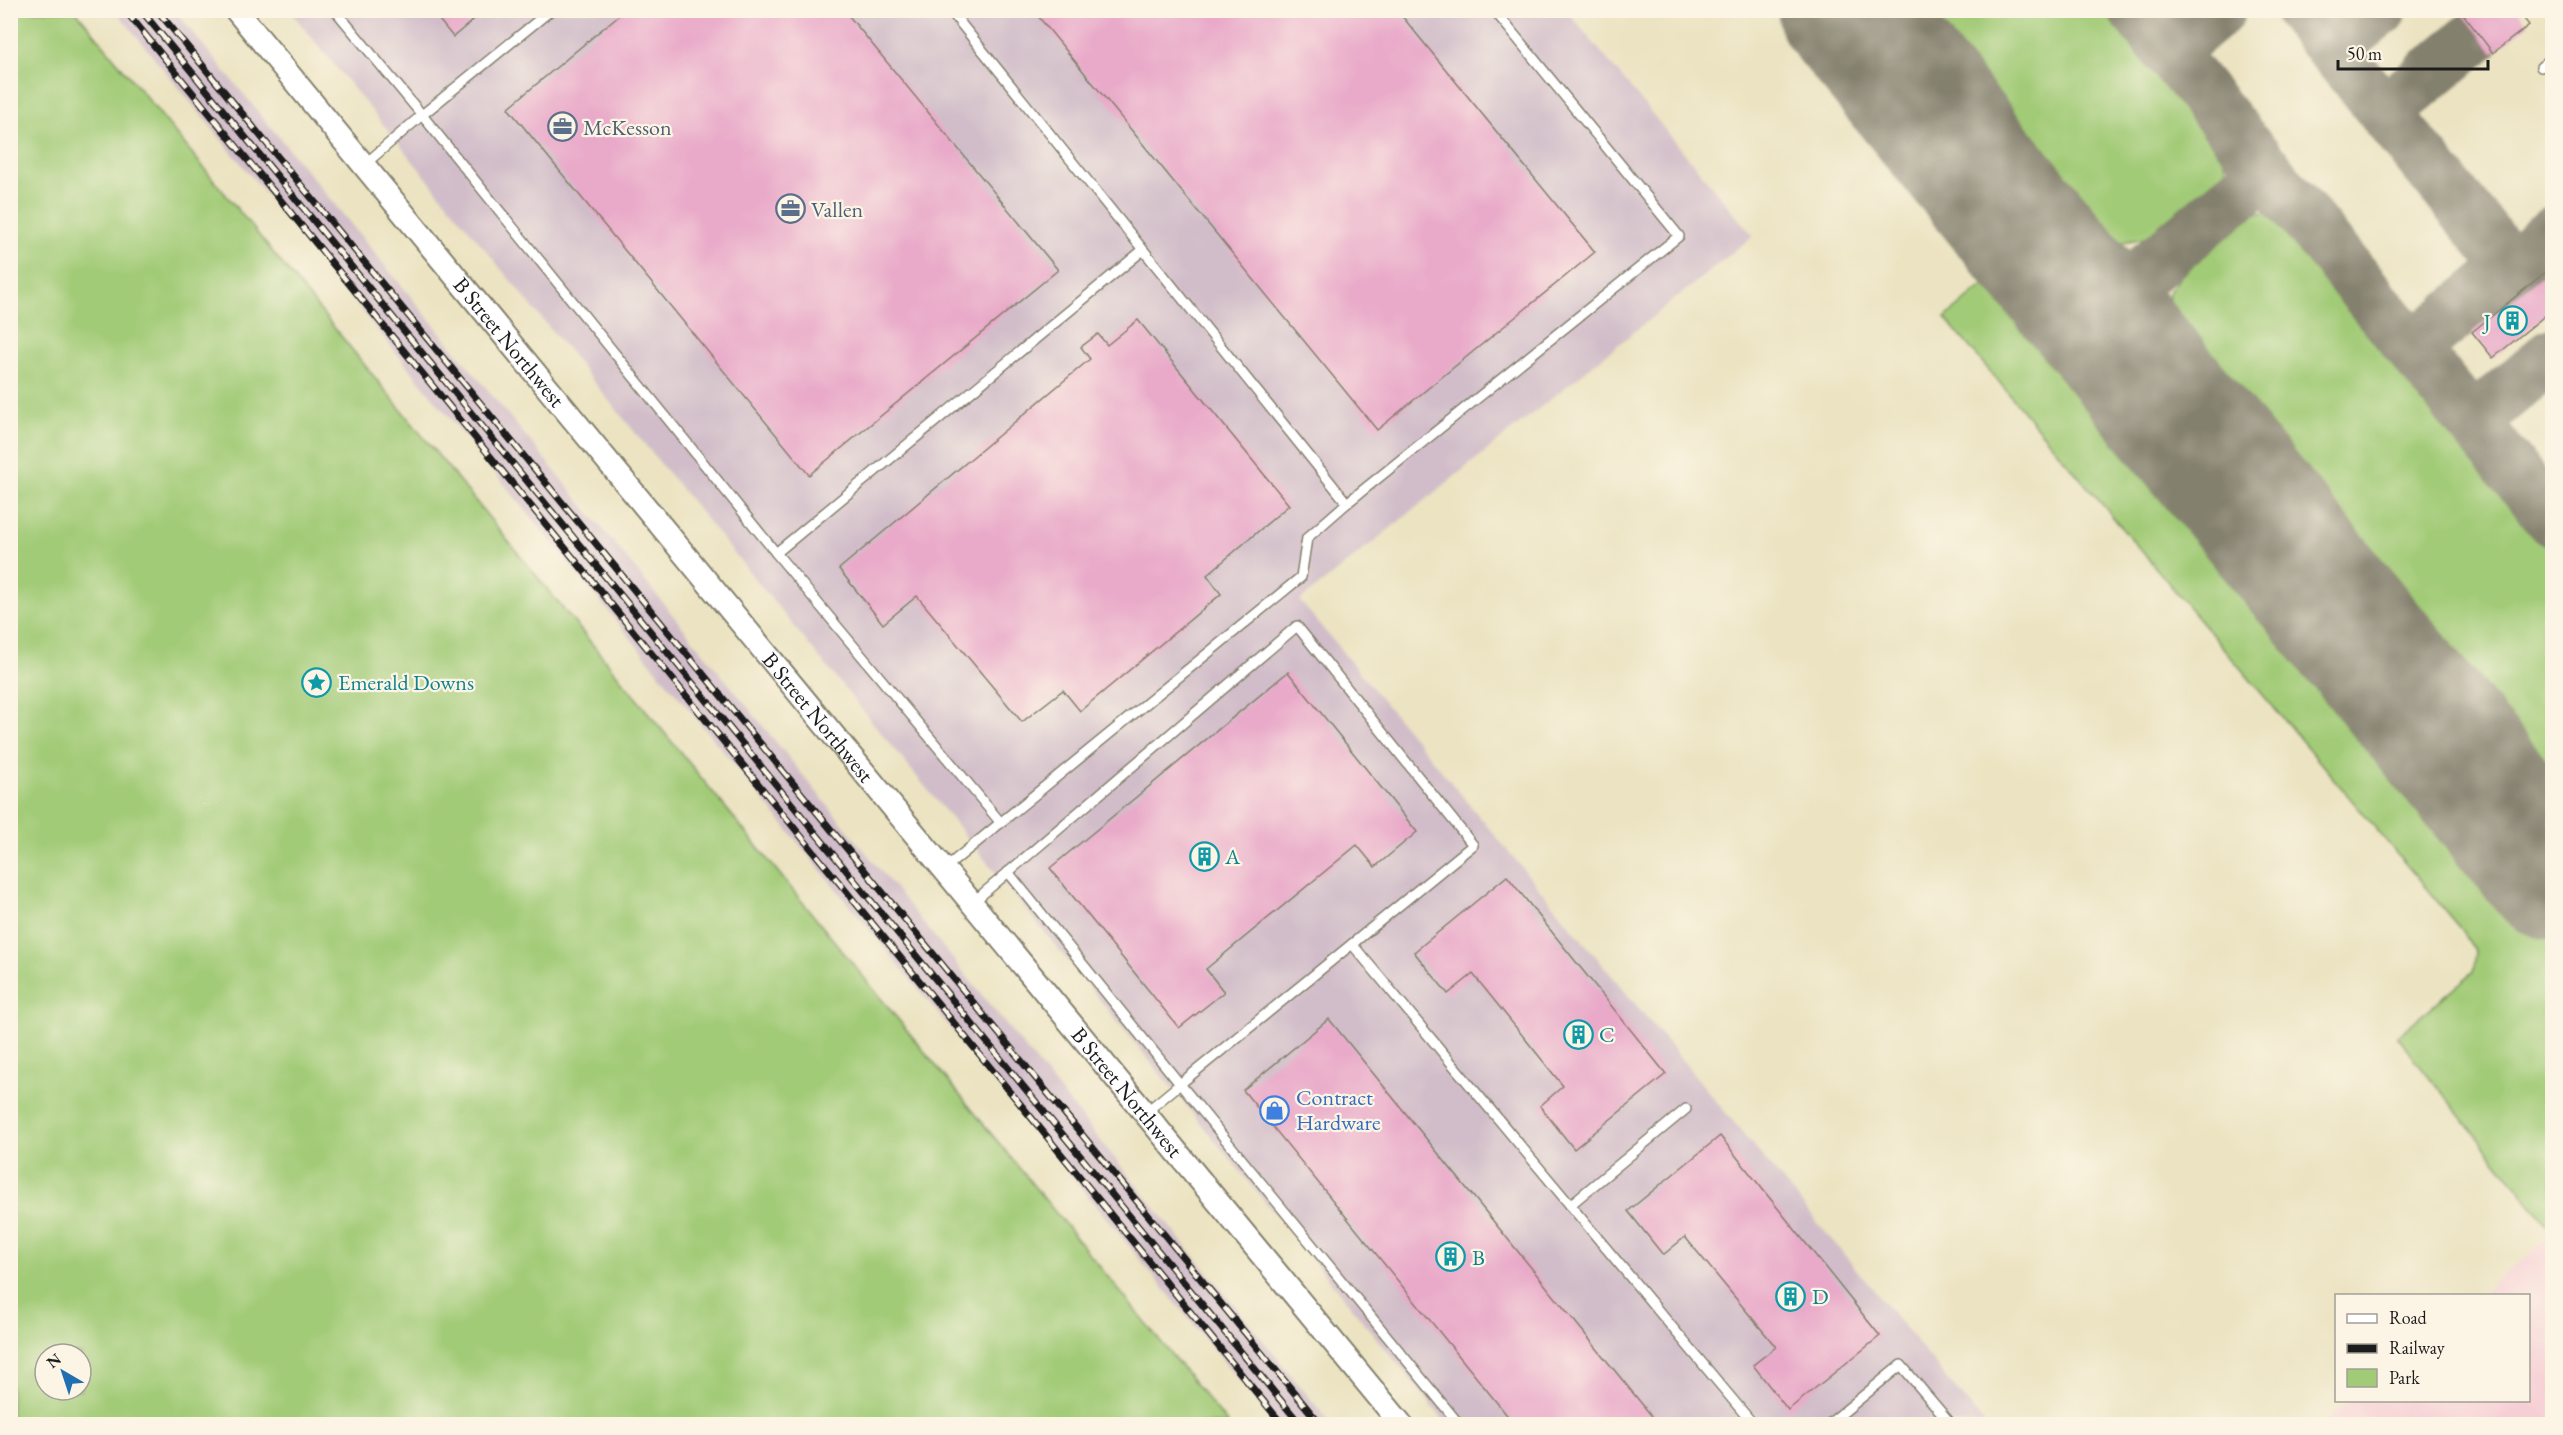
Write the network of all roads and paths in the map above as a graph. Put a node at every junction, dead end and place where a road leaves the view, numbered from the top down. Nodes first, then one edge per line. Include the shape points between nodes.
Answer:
1 (236, 10) edge
2 (335, 10) edge
3 (551, 10) edge
4 (950, 10) edge
5 (1494, 10) edge
6 (2553, 58) edge
7 (2541, 67) dead end
8 (422, 115) junction
9 (364, 165) junction
10 (1143, 250) junction
11 (1347, 503) junction
12 (776, 553) junction
13 (1001, 823) junction
14 (944, 869) junction
15 (1008, 872) junction
16 (972, 903) junction
17 (1353, 944) junction
18 (1180, 1084) junction
19 (1686, 1109) dead end
20 (1145, 1113) junction
21 (1570, 1205) junction
22 (1401, 1425) edge
23 (1459, 1425) edge
24 (1753, 1425) edge
25 (1829, 1425) edge
26 (1951, 1425) edge

1 - 9 street, B Street Northwest
2 - 8 lane
3 - 8 lane
4 - 10 lane
5 - 11 lane via 1679,236
6 - 7 lane
8 - 9 lane
8 - 12 lane
9 - 14 street, B Street Northwest
10 - 11 lane
10 - 12 lane
11 - 13 lane via 1307,538 1301,577
12 - 13 lane
13 - 14 lane
14 - 16 street, B Street Northwest
15 - 16 lane
15 - 17 lane via 1297,627 1473,845
15 - 18 lane
16 - 20 street, B Street Northwest
17 - 18 lane
17 - 21 lane
18 - 20 lane
18 - 23 lane
19 - 21 lane
20 - 22 street, B Street Northwest
21 - 24 lane
25 - 26 lane via 1901,1365

